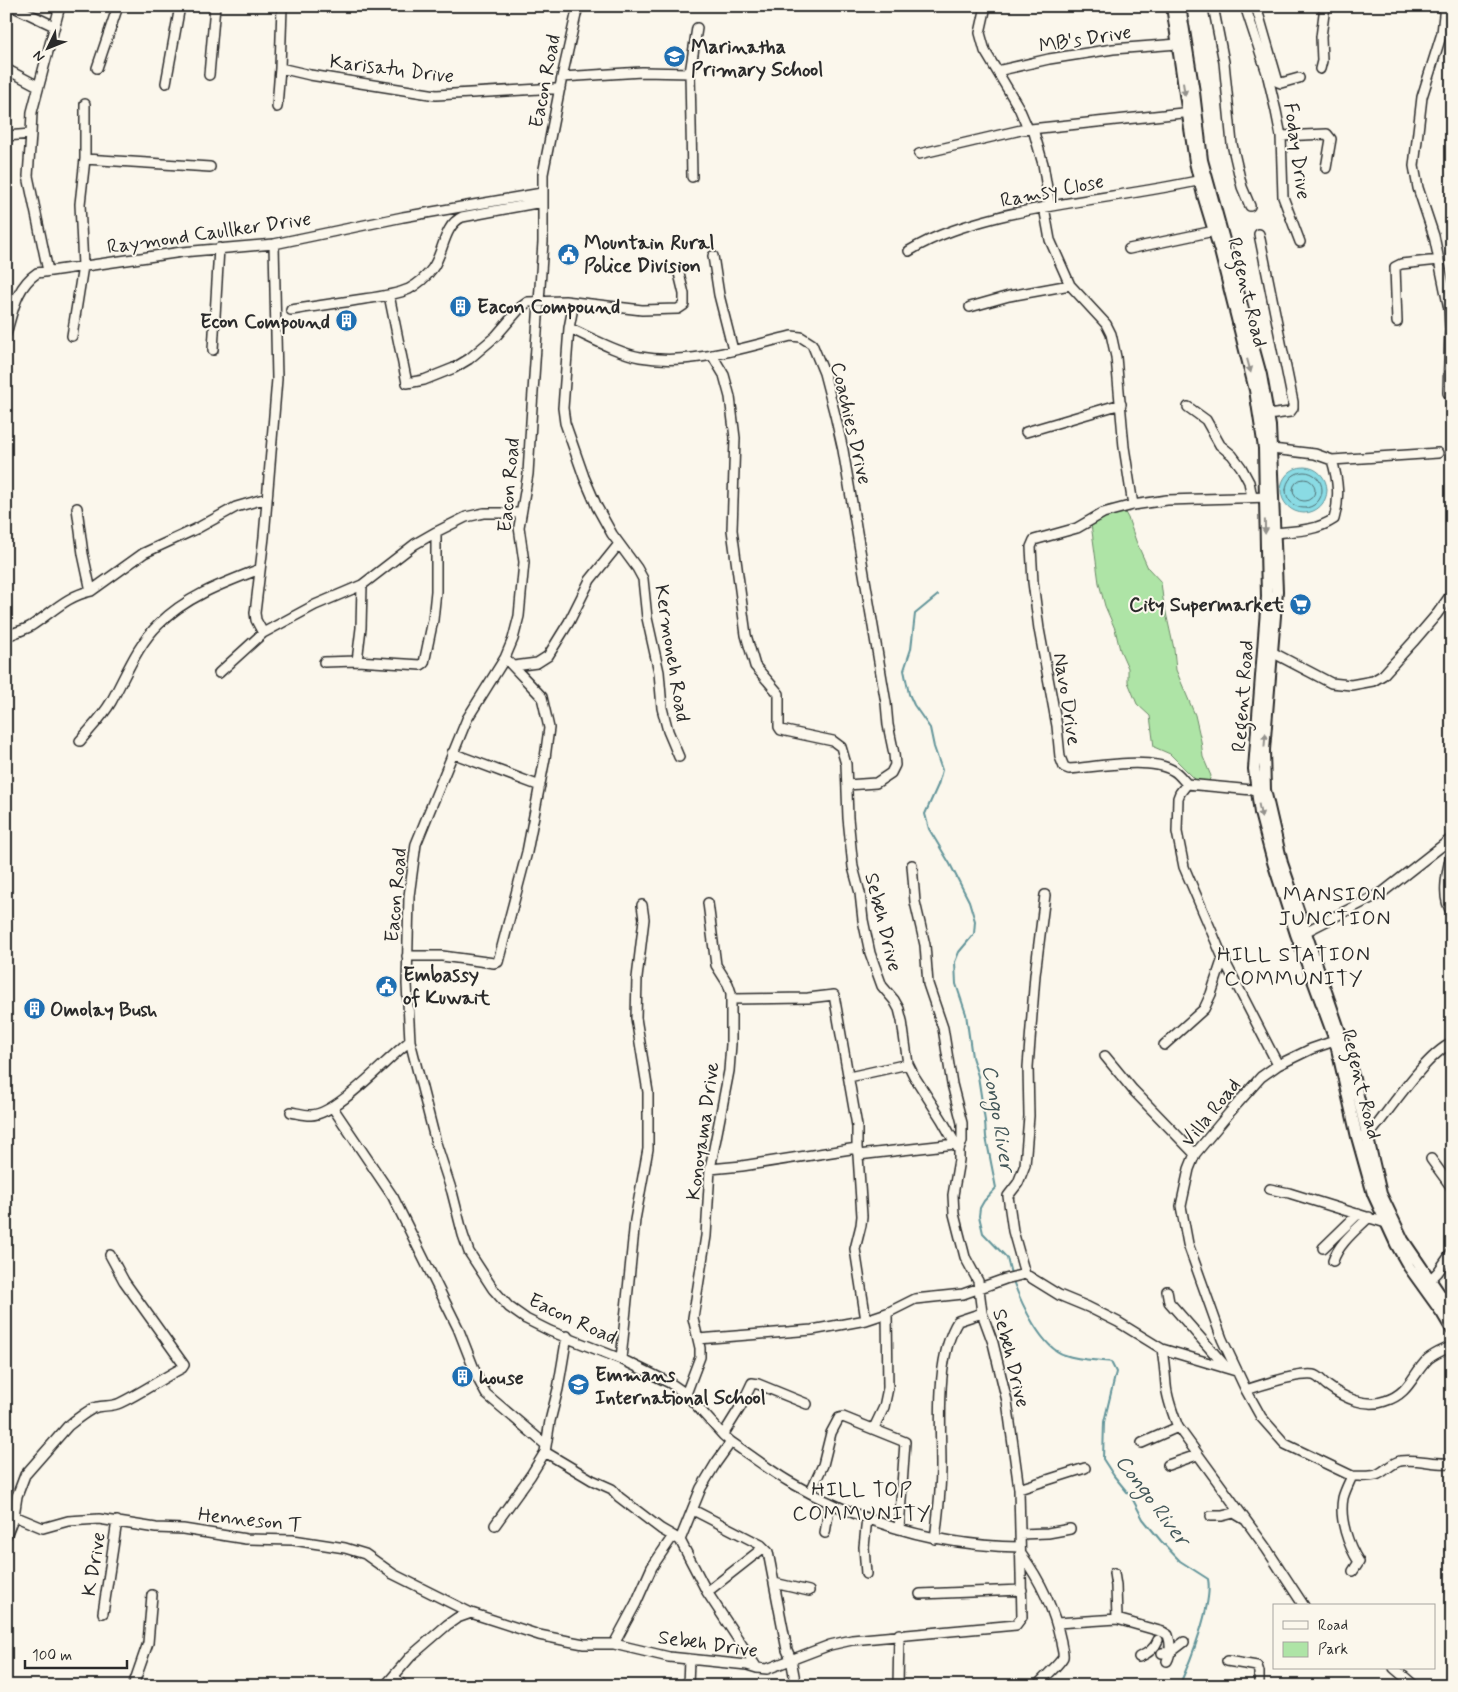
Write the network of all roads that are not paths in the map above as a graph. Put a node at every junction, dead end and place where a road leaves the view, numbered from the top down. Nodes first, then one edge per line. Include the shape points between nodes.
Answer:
1 (12, 6) edge
2 (60, 6) edge
3 (118, 6) edge
4 (180, 6) edge
5 (215, 6) edge
6 (282, 6) edge
7 (578, 6) edge
8 (986, 6) edge
9 (1172, 6) edge
10 (1180, 6) edge
11 (1214, 6) edge
12 (1246, 6) edge
13 (1256, 6) edge
14 (1325, 6) edge
15 (1444, 6) edge
16 (54, 26) junction
17 (696, 28) dead end
18 (1178, 44) junction
19 (97, 68) dead end
20 (280, 68) junction
21 (6, 69) edge
22 (1320, 69) dead end
23 (997, 71) junction
24 (690, 73) junction
25 (209, 75) dead end
26 (562, 78) junction
27 (1299, 78) dead end
28 (166, 83) dead end
29 (38, 86) junction
30 (560, 89) junction
31 (85, 104) dead end
32 (277, 107) dead end
33 (1192, 112) junction
34 (1031, 129) junction
35 (31, 134) junction
36 (6, 136) edge
37 (1280, 136) junction
38 (919, 154) dead end
39 (85, 159) junction
40 (210, 167) dead end
41 (1326, 168) dead end
42 (692, 177) dead end
43 (1203, 180) junction
44 (542, 198) junction
45 (1250, 206) dead end
46 (1047, 207) junction
47 (1214, 231) junction
48 (1259, 234) dead end
49 (1300, 242) dead end
50 (274, 244) junction
51 (218, 248) junction
52 (1129, 249) dead end
53 (909, 251) dead end
54 (713, 256) dead end
55 (1439, 260) junction
56 (83, 266) junction
57 (678, 270) dead end
58 (48, 271) junction
59 (1232, 282) junction
60 (1070, 285) junction
61 (389, 295) junction
62 (540, 302) junction
63 (574, 302) junction
64 (970, 307) dead end
65 (291, 310) dead end
66 (1239, 313) junction
67 (1397, 322) dead end
68 (569, 328) junction
69 (6, 334) edge
70 (72, 336) dead end
71 (1451, 348) edge
72 (213, 350) dead end
73 (733, 350) junction
74 (712, 355) junction
75 (1448, 393) dead end
76 (1120, 404) junction
77 (1188, 407) dead end
78 (1268, 415) junction
79 (1026, 432) dead end
80 (1272, 449) junction
81 (1438, 453) dead end
82 (1332, 460) junction
83 (1252, 497) junction
84 (1269, 497) junction
85 (267, 498) junction
86 (1132, 505) junction
87 (77, 508) dead end
88 (522, 513) junction
89 (436, 532) junction
90 (1274, 533) junction
91 (619, 544) junction
92 (260, 569) junction
93 (362, 584) junction
94 (91, 591) junction
95 (1452, 593) edge
96 (263, 633) junction
97 (6, 637) edge
98 (1268, 650) junction
99 (505, 658) junction
100 (357, 661) junction
101 (324, 662) dead end
102 (514, 666) junction
103 (219, 672) dead end
104 (80, 741) dead end
105 (452, 753) junction
106 (679, 757) dead end
107 (1187, 784) junction
108 (847, 785) junction
109 (540, 786) junction
110 (1261, 791) junction
111 (1452, 838) edge
112 (1452, 851) edge
113 (912, 865) dead end
114 (1045, 895) dead end
115 (708, 904) dead end
116 (642, 905) dead end
117 (1452, 912) edge
118 (1301, 933) junction
119 (407, 956) junction
120 (1223, 958) junction
121 (732, 1000) junction
122 (1338, 1039) junction
123 (410, 1041) junction
124 (1452, 1043) edge
125 (1164, 1045) dead end
126 (1105, 1056) dead end
127 (908, 1064) junction
128 (1278, 1065) junction
129 (849, 1077) junction
130 (332, 1108) junction
131 (291, 1112) dead end
132 (1362, 1136) junction
133 (957, 1147) junction
134 (857, 1151) junction
135 (1195, 1154) junction
136 (1431, 1159) dead end
137 (710, 1169) junction
138 (1452, 1188) edge
139 (1270, 1189) dead end
140 (1358, 1214) junction
141 (1368, 1217) junction
142 (1386, 1223) junction
143 (1322, 1248) dead end
144 (1452, 1252) edge
145 (110, 1255) dead end
146 (1333, 1261) dead end
147 (1021, 1275) junction
148 (1426, 1283) junction
149 (979, 1289) junction
150 (1167, 1291) dead end
151 (982, 1312) junction
152 (1452, 1312) edge
153 (886, 1313) junction
154 (866, 1320) junction
155 (1452, 1330) edge
156 (567, 1336) junction
157 (698, 1339) junction
158 (1452, 1346) edge
159 (1162, 1349) junction
160 (620, 1359) junction
161 (1232, 1370) junction
162 (1246, 1390) junction
163 (686, 1394) junction
164 (808, 1404) dead end
165 (1178, 1427) junction
166 (874, 1428) junction
167 (723, 1436) junction
168 (731, 1442) junction
169 (1142, 1443) dead end
170 (546, 1448) junction
171 (1197, 1455) junction
172 (1452, 1464) edge
173 (1168, 1466) dead end
174 (1086, 1468) dead end
175 (1352, 1476) junction
176 (1019, 1489) junction
177 (810, 1493) junction
178 (830, 1503) junction
179 (693, 1510) junction
180 (14, 1516) junction
181 (1211, 1516) dead end
182 (867, 1518) junction
183 (117, 1521) junction
184 (1246, 1521) junction
185 (495, 1525) dead end
186 (899, 1529) junction
187 (1070, 1529) dead end
188 (825, 1532) dead end
189 (1020, 1534) junction
190 (6, 1536) edge
191 (677, 1538) junction
192 (936, 1539) junction
193 (763, 1548) junction
194 (1021, 1551) junction
195 (1353, 1571) dead end
196 (1114, 1573) dead end
197 (866, 1574) dead end
198 (774, 1583) junction
199 (1022, 1590) junction
200 (809, 1591) dead end
201 (707, 1592) junction
202 (920, 1594) dead end
203 (152, 1595) dead end
204 (1303, 1604) edge
205 (103, 1613) dead end
206 (470, 1613) junction
207 (1117, 1619) junction
208 (1057, 1623) junction
209 (899, 1634) junction
210 (1158, 1640) dead end
211 (1184, 1642) dead end
212 (614, 1644) junction
213 (1162, 1656) junction
214 (689, 1659) junction
215 (791, 1659) junction
216 (1227, 1661) dead end
217 (757, 1668) junction
218 (1396, 1670) edge
219 (394, 1677) junction
220 (133, 1686) edge
221 (385, 1686) edge
222 (403, 1686) edge
223 (688, 1686) edge
224 (796, 1686) edge
225 (898, 1686) edge
226 (1037, 1686) edge
227 (1259, 1686) edge
228 (1415, 1686) edge

1 - 16 street
2 - 16 street
3 - 19 street
4 - 28 street
5 - 25 street
6 - 20 street
7 - 26 street, Eacon Road
8 - 23 street via 981,36 985,51
9 - 18 main road, Regent Road
10 - 33 main road, Regent Road
11 - 45 street via 1224,62 1232,144
12 - 37 street, Foday Drive via 1267,73
13 - 27 street via 1278,82
14 - 22 street
15 - 55 street via 1442,33 1422,98 1414,166
16 - 29 street
17 - 24 street
18 - 23 street, MB's Drive via 1113,49
18 -> 33 main road, Regent Road
20 - 30 street, Karisatu Drive via 436,95
20 - 32 street
21 - 29 street
23 - 34 street
24 - 26 street via 642,72
24 - 42 street
26 - 30 street, Eacon Road
29 - 35 street
30 - 44 street, Eacon Road via 543,174
31 - 39 street
33 - 34 street
33 - 43 main road, Regent Road
34 - 38 street
34 - 46 street via 1043,164
35 - 36 street
35 - 58 street via 28,176
37 - 41 street via 1330,135
37 - 49 street, Foday Drive via 1283,197
39 - 40 street
39 - 56 street via 80,204
43 - 46 street, Ramsy Close
43 - 47 main road, Regent Road
43 - 59 main road, Regent Road
44 - 50 street, Raymond Caullker Drive via 379,222
44 - 61 street via 457,219 432,270 408,289
44 - 62 street, Eacon Road
46 - 53 street, Ramsy Close via 956,229
46 - 60 street via 1050,240
47 - 52 street
47 - 59 main road, Regent Road
48 - 78 street via 1293,408 1290,412
50 - 51 street, Raymond Caullker Drive
50 - 85 street via 277,379
51 - 56 street, Raymond Caullker Drive
51 - 72 street
54 - 73 street via 718,295
55 - 67 street via 1395,267
55 - 71 street via 1449,309
56 - 58 street, Raymond Caullker Drive
56 - 70 street
57 - 63 street via 684,305 678,310 642,310
58 - 69 street, Raymond Caullker Drive via 37,273 26,281 14,302
59 - 66 main road, Regent Road
60 - 64 street
60 - 76 street via 1106,324 1111,334
61 - 62 street via 407,383 454,368 482,349 524,304
61 - 65 street
62 - 63 street
62 - 88 street, Eacon Road via 528,474
63 - 68 street, Kermoneh Road
66 - 78 main road, Regent Road via 1261,375
66 -> 84 main road, Regent Road via 1259,414
68 - 74 street, Coachies Drive via 638,357 668,360
68 - 91 street, Kermoneh Road via 564,423 591,495
71 - 75 street
73 - 74 street, Coachies Drive
73 - 108 street, Coachies Drive via 790,336 801,337 812,344 824,373 843,450 895,765 891,773 876,783
74 - 108 street, Sebeh Drive via 724,375 730,397 735,438 735,486 731,514 749,650 758,672 779,694 779,727 783,732 838,744 846,764
76 - 79 street
76 - 86 street
77 - 83 street via 1206,420 1220,445 1241,467
78 - 80 main road, Regent Road
80 - 82 street via 1315,454
80 - 84 main road, Regent Road
81 - 82 street
82 - 90 street via 1338,481 1334,518 1312,529
83 - 84 street
83 - 86 street via 1167,500
84 - 90 main road, Regent Road
84 -> 98 main road, Regent Road
85 - 92 street
85 - 94 street via 236,507 144,553
86 - 107 street, Navo Drive via 1103,513 1077,528 1034,540 1030,546 1039,629 1060,758 1064,767 1069,769 1140,763 1161,765 1174,771
87 - 94 street
88 - 89 street via 475,515
88 - 99 street, Eacon Road via 518,532 524,562 522,591 517,626
89 - 93 street
89 - 100 street via 435,601 424,663
90 - 98 main road, Regent Road via 1277,591
91 - 102 street via 590,580 548,656 537,663
91 - 106 street, Kermoneh Road via 643,579 662,708
92 - 96 street via 255,613
92 - 104 street via 186,602 158,625 140,648 110,704
93 - 96 street
93 - 100 street
94 - 97 street via 81,593 31,626
95 - 98 street via 1413,642 1374,681 1351,685 1331,683
96 - 103 street
98 - 110 main road, Regent Road via 1254,769
99 - 102 street
99 - 105 street, Eacon Road via 467,719
100 - 101 street
102 - 109 street via 542,697 549,723
105 - 109 street
105 - 119 street, Eacon Road via 416,844 409,896
107 - 110 street
107 - 120 street via 1178,798 1177,832 1184,867
108 - 127 street, Sebeh Drive via 853,867 863,920 882,986 899,1009
109 - 119 street via 527,852 498,962
110 - 118 main road, Regent Road via 1260,813 1267,840
111 - 118 street via 1383,892
112 - 117 street via 1446,879 1447,906
113 - 133 street via 928,984 943,1028 962,1123 962,1141
114 - 147 street via 1034,984 1025,1165 1018,1183 1008,1196
115 - 121 street, Konoyama Drive via 716,966 728,984
116 - 160 street via 644,919 636,978 636,1018 648,1092 648,1149 636,1212
118 - 122 main road, Regent Road
119 - 123 street, Eacon Road
120 - 125 street via 1204,1009
120 - 128 street
121 - 129 street via 834,995
121 - 137 street, Konoyama Drive via 729,1071
122 - 128 street, Villa Road
122 - 132 main road, Regent Road
123 - 130 street
123 - 156 street, Eacon Road via 469,1252 509,1307 526,1319
124 - 132 street via 1431,1058
126 - 135 street
127 - 129 street
127 - 133 street, Sebeh Drive
128 - 135 street, Villa Road via 1256,1082
129 - 134 street via 857,1126
130 - 131 street via 311,1115
130 - 170 street via 393,1197 454,1320 486,1394
132 - 142 main road, Regent Road via 1373,1194
132 - 148 main road, Regent Road via 1381,1194
133 - 134 street
133 - 149 street, Sebeh Drive via 959,1160 953,1195 954,1214 965,1257
134 - 137 street
134 - 154 street via 862,1216 855,1249
135 - 161 street, Villa Road via 1184,1186 1181,1206 1184,1224
136 - 138 street
137 - 157 street, Konoyama Drive via 706,1236 693,1318
139 - 140 street
140 - 141 street
140 - 143 street
141 - 142 street
141 - 146 street via 1347,1239
142 - 148 main road, Regent Road via 1409,1267
144 - 148 street
145 - 180 street via 124,1281 184,1365 118,1404 97,1406 68,1426 25,1475 16,1496
147 - 149 street
147 - 159 street via 1118,1322
148 - 152 main road, Regent Road
148 - 155 main road, Regent Road
149 - 151 street, Sebeh Drive
149 - 153 street via 951,1296 915,1299
150 - 161 street via 1169,1302
151 - 176 street, Sebeh Drive via 1007,1401
151 - 192 street via 958,1322 950,1336 944,1364
153 - 154 street
153 - 166 street via 888,1388 884,1407
154 - 157 street via 812,1330
156 - 160 street, Eacon Road
156 - 170 street
157 - 163 street, Konoyama Drive via 700,1357
158 - 162 street via 1429,1359 1410,1385 1385,1402 1370,1404 1356,1401 1337,1393 1312,1375
159 - 161 street
159 - 165 street via 1166,1385
160 - 163 street, Eacon Road
161 - 162 street
162 - 175 street via 1261,1417 1285,1444
163 - 167 street, Eacon Road
164 - 167 street via 752,1383
165 - 169 street
165 - 171 street
166 - 177 street via 839,1418
166 - 186 street via 905,1442
167 - 168 street, Eacon Road
168 - 177 street, Eacon Road
168 - 179 street via 701,1488
170 - 185 street
170 - 191 street via 592,1480 612,1489 619,1498
171 - 173 street
171 - 184 street
172 - 175 street via 1417,1460 1397,1462 1376,1475
174 - 176 street
175 - 195 street via 1343,1499 1344,1523 1360,1564
176 - 189 street, Sebeh Drive
177 - 178 street, Eacon Road
178 - 182 street, Eacon Road
178 - 188 street
179 - 191 street
179 - 193 street
180 - 183 street, Henneson T via 43,1528 78,1519
180 - 190 street
181 - 184 street via 1234,1513
182 - 186 street, Eacon Road
182 - 197 street
183 - 205 street, K Drive
183 - 206 street, Henneson T via 246,1539 293,1540 345,1548 365,1554 392,1574
184 - 204 street
186 - 192 street, Eacon Road
187 - 189 street
189 - 194 street, Sebeh Drive
191 - 201 street
191 - 212 street via 652,1566
192 - 194 street, Eacon Road
193 - 198 street via 768,1552
193 - 201 street
194 - 199 street, Sebeh Drive
194 - 208 street via 1042,1587
196 - 207 street
198 - 200 street
198 - 215 street
199 - 202 street
199 - 209 street, Sebeh Drive via 1022,1617 1016,1625
201 - 217 street
203 - 220 street via 148,1643
206 - 212 street, Sebeh Drive via 539,1635 584,1644
206 - 219 street via 446,1625 411,1656
207 - 208 street
207 - 213 street via 1166,1633 1170,1654
208 - 226 street via 1063,1658
209 - 215 street, Sebeh Drive via 830,1645
209 - 225 street
210 - 213 street via 1142,1656
211 - 213 street
212 - 214 street, Sebeh Drive
214 - 217 street, Sebeh Drive
214 - 223 street
215 - 217 street, Sebeh Drive via 767,1669
215 - 224 street
216 - 227 street via 1257,1666
218 - 228 street
219 - 221 street
219 - 222 street

